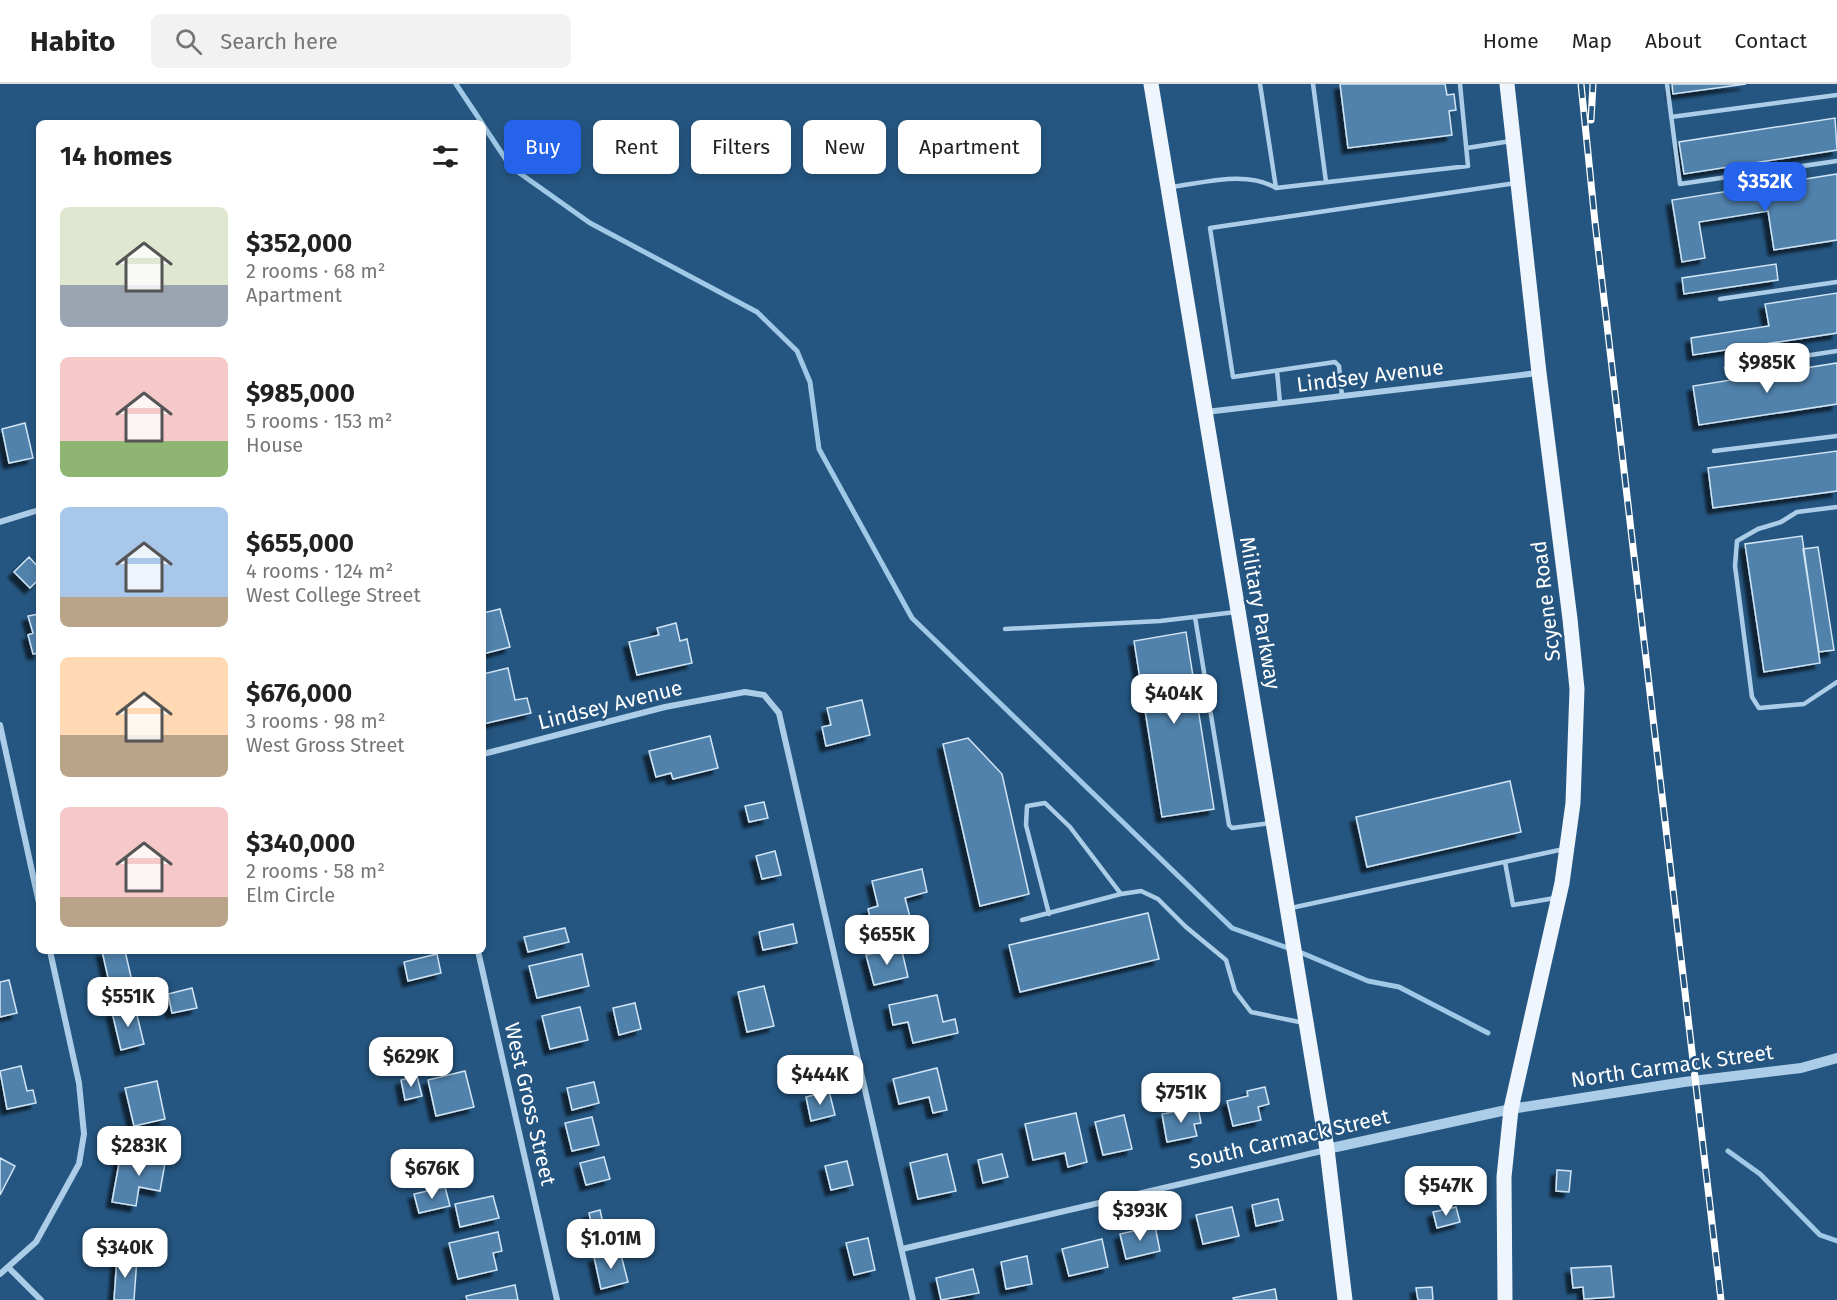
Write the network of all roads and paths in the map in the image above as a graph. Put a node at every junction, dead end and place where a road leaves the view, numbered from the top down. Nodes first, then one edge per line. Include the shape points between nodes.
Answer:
1 (1151, 84) edge
2 (1260, 84) edge
3 (1313, 84) edge
4 (1460, 84) edge
5 (1507, 84) edge
6 (1667, 84) edge
7 (1837, 95) edge
8 (1671, 117) junction
9 (1514, 141) junction
10 (1467, 148) junction
11 (1837, 161) edge
12 (1326, 182) junction
13 (1519, 183) junction
14 (1168, 188) junction
15 (1276, 188) junction
16 (1837, 282) edge
17 (1720, 299) dead end
18 (1837, 351) edge
19 (1725, 368) dead end
20 (1277, 371) junction
21 (1539, 373) junction
22 (1342, 396) junction
23 (1280, 404) junction
24 (1204, 412) junction
25 (1837, 436) edge
26 (1714, 451) dead end
27 (1837, 507) edge
28 (36, 511) edge
29 (0, 522) edge
30 (1239, 612) junction
31 (1195, 617) junction
32 (1005, 629) dead end
33 (1837, 682) edge
34 (0, 725) edge
35 (486, 753) edge
36 (1274, 823) junction
37 (1567, 848) junction
38 (1505, 862) junction
39 (36, 889) edge
40 (1121, 894) junction
41 (1559, 898) junction
42 (1288, 909) junction
43 (1049, 914) junction
44 (1022, 920) dead end
45 (51, 954) edge
46 (479, 954) edge
47 (1307, 1023) junction
48 (1837, 1058) edge
49 (1511, 1109) junction
50 (1327, 1149) junction
51 (902, 1249) junction
52 (8, 1267) junction
53 (0, 1274) edge
54 (41, 1300) edge
55 (557, 1300) edge
56 (913, 1300) edge
57 (1345, 1300) edge
58 (1505, 1300) edge

1 - 14 main road, Military Parkway
2 - 15 lane
3 - 12 lane
4 - 10 lane
5 - 9 main road, Scyene Road
6 - 8 lane
7 - 8 lane
8 - 11 lane via 1680,184
9 - 10 lane
9 - 13 main road, Scyene Road
10 - 12 lane via 1468,166
12 - 15 lane
13 - 20 lane via 1210,228 1231,374 1235,378
13 - 21 main road, Scyene Road
14 - 15 lane via 1240,179 1265,182
14 - 24 main road, Military Parkway
16 - 17 lane
18 - 19 lane
20 - 22 lane via 1335,362 1339,366
20 - 23 lane
21 - 22 street, Lindsey Avenue
21 - 37 main road, Scyene Road via 1576,689 1573,803
22 - 23 street, Lindsey Avenue
23 - 24 street, Lindsey Avenue
24 - 30 main road, Military Parkway
25 - 26 lane
27 - 33 lane via 1797,512 1737,541 1735,566 1752,698 1759,708 1804,704
28 - 29 street
30 - 31 lane
30 - 36 main road, Military Parkway
31 - 32 lane
31 - 36 lane via 1229,825 1232,828
34 - 39 street
35 - 51 street, Lindsey Avenue via 665,707 746,692 764,695 779,713
36 - 42 main road, Military Parkway
37 - 38 lane
37 - 41 main road, Scyene Road
38 - 41 lane via 1513,905
38 - 42 lane
40 - 43 lane
40 - 43 lane via 1070,827 1045,803 1027,806 1026,825
40 - 47 lane via 1141,891 1158,899 1226,960 1235,991 1251,1012
41 - 49 main road, Scyene Road
42 - 47 main road, Military Parkway
43 - 44 lane
45 - 52 street via 79,1083 84,1134 79,1164 36,1242
46 - 55 street, West Gross Street
47 - 50 main road, Military Parkway
48 - 49 street, North Carmack Street via 1801,1068
49 - 50 street, South Carmack Street
49 - 58 main road, Scyene Road via 1504,1178
50 - 51 street, South Carmack Street
50 - 57 main road, Military Parkway
51 - 56 street
52 - 53 street
52 - 54 street

